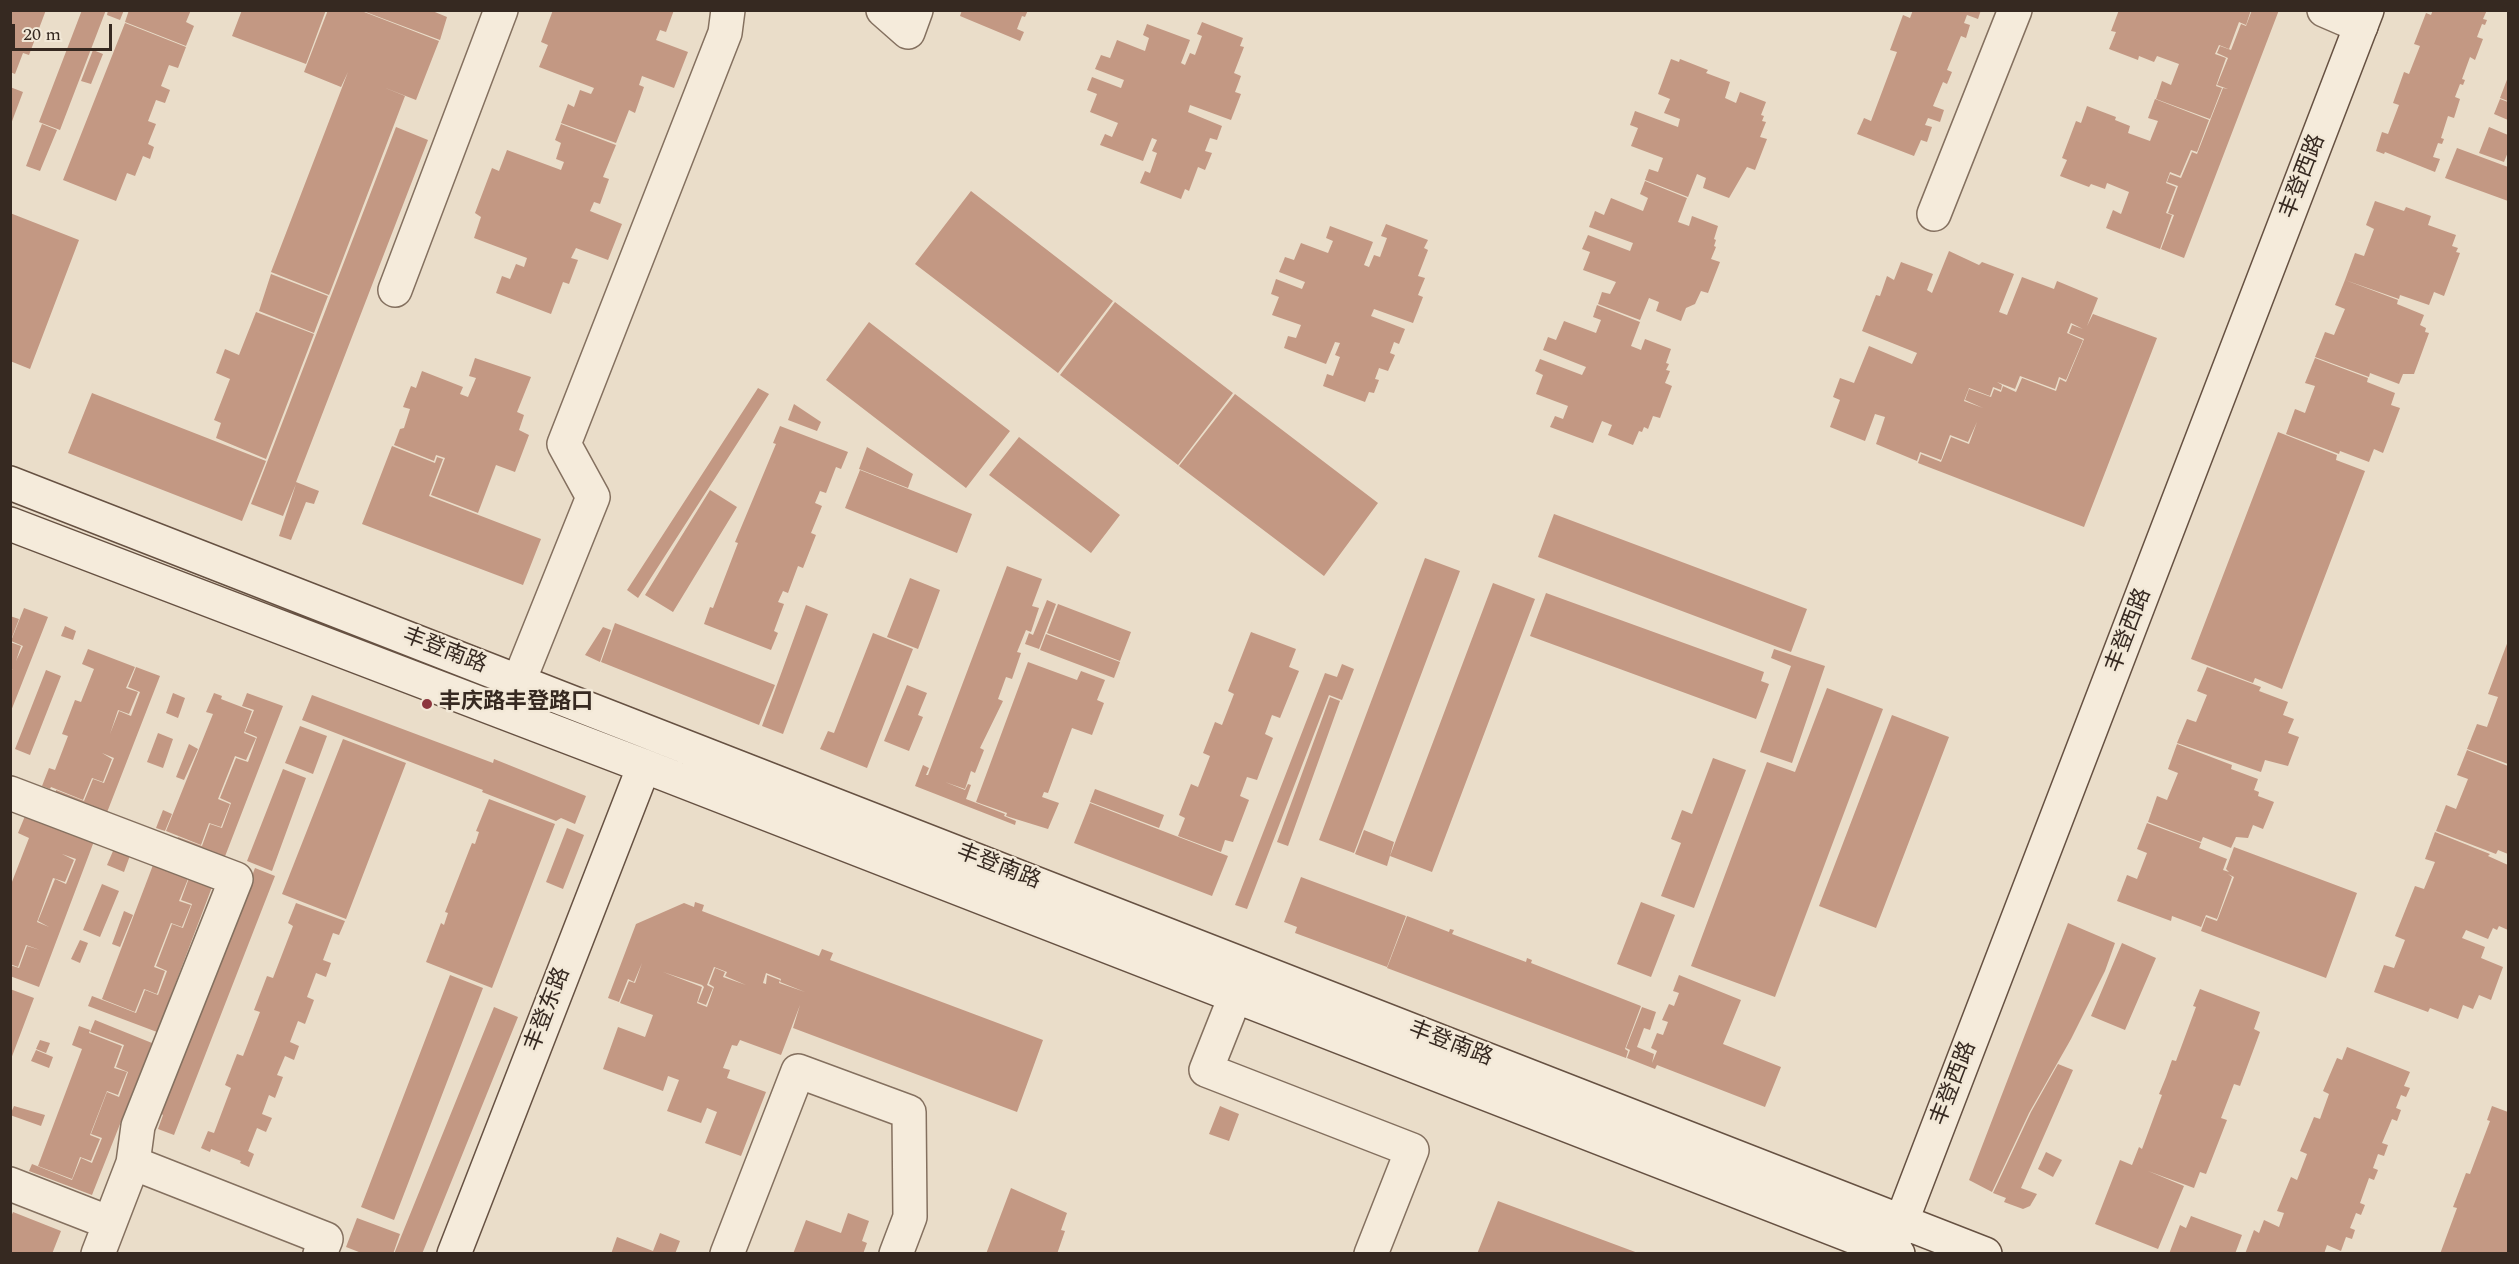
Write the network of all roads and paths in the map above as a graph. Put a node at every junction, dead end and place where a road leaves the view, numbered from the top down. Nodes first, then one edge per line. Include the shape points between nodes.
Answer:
1 (501, 10) edge
2 (728, 10) edge
3 (883, 10) edge
4 (916, 10) edge
5 (2015, 10) edge
6 (2324, 10) edge
7 (2364, 18) edge
8 (1934, 214) dead end
9 (394, 290) dead end
10 (10, 483) edge
11 (10, 524) edge
12 (519, 681) junction
13 (644, 766) junction
14 (10, 793) edge
15 (1235, 997) junction
16 (134, 1163) junction
17 (10, 1184) edge
18 (110, 1223) junction
19 (1894, 1245) edge
20 (98, 1254) edge
21 (320, 1254) edge
22 (454, 1254) edge
23 (727, 1254) edge
24 (896, 1254) edge
25 (1371, 1254) edge
26 (1985, 1254) edge

1 - 9 street
2 - 12 street via 725,33 564,444 592,497
3 - 4 street via 908,32
5 - 8 street
6 - 7 street
7 - 19 street, 丰登西路
10 - 12 street, 丰登南路
11 - 13 street, 丰登南路
12 - 19 street, 丰登南路
13 - 15 street, 丰登南路
13 - 22 street, 丰登东路
14 - 16 street via 236,879 138,1126
15 - 19 street, 丰登南路
15 - 25 street via 1206,1070 1412,1150
16 - 18 street
16 - 21 street via 326,1239
17 - 18 street
18 - 20 street
19 - 26 street, 丰登南路
23 - 24 street via 798,1071 909,1112 910,1217

